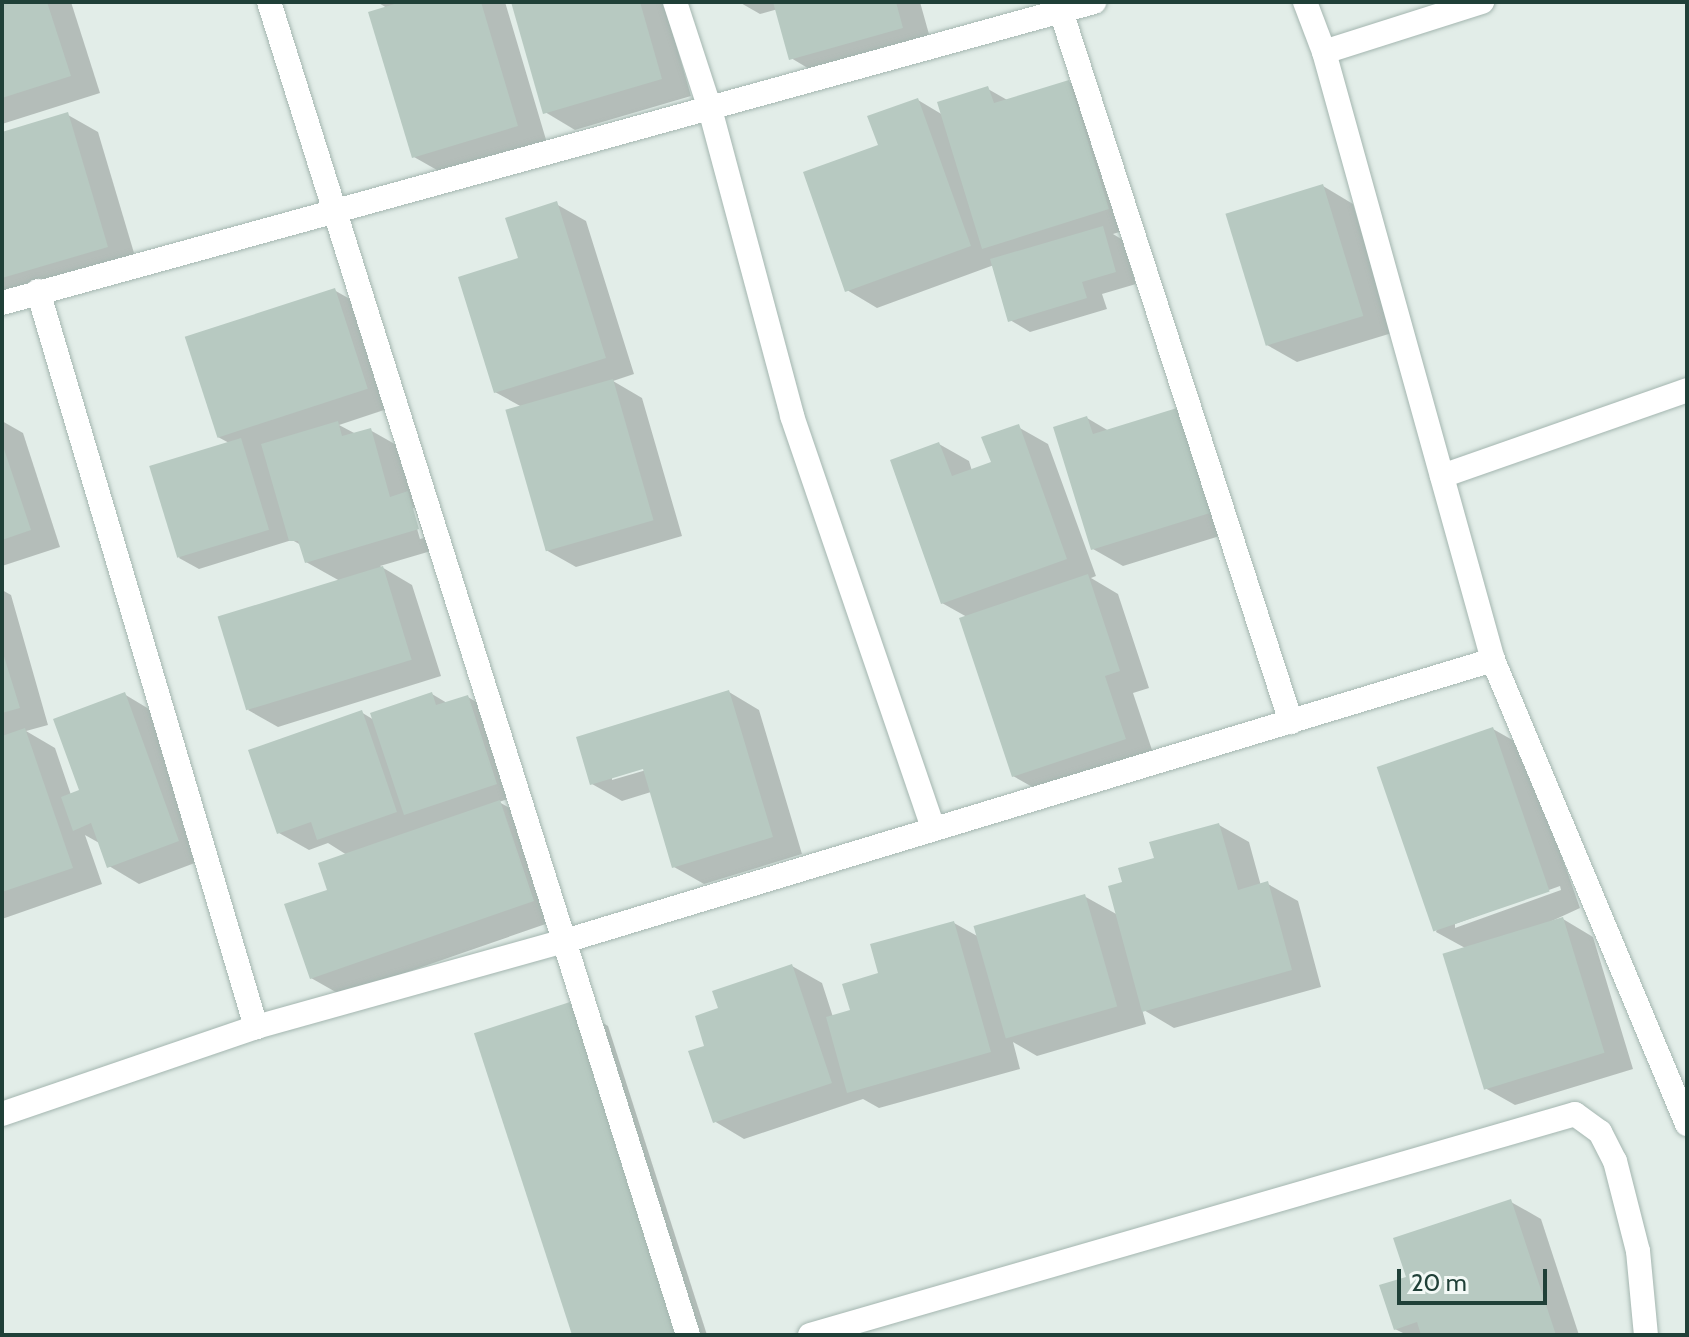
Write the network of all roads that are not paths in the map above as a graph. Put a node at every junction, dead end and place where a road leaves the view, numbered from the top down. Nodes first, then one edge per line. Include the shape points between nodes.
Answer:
1 (269, 2) edge
2 (675, 2) edge
3 (1094, 2) edge
4 (1305, 2) edge
5 (1482, 2) edge
6 (1060, 7) edge
7 (1324, 52) junction
8 (710, 109) junction
9 (338, 207) junction
10 (38, 291) junction
11 (2, 303) edge
12 (1687, 390) edge
13 (1442, 476) junction
14 (1493, 660) junction
15 (1291, 722) junction
16 (933, 828) junction
17 (565, 941) junction
18 (256, 1027) junction
19 (2, 1114) edge
20 (1686, 1115) edge
21 (688, 1335) edge
22 (810, 1335) edge
23 (1646, 1335) edge

1 - 9 street
2 - 8 street
3 - 6 street
4 - 7 street
5 - 7 street
6 - 8 street
6 - 15 street
7 - 13 street
8 - 9 street
8 - 16 street via 792,416
9 - 10 street
9 - 17 street
10 - 11 street
10 - 18 street
12 - 13 street
13 - 14 street
14 - 15 street
14 - 20 street
15 - 16 street
16 - 17 street
17 - 18 street
17 - 21 street
18 - 19 street
22 - 23 street via 1575,1114 1600,1132 1615,1161 1638,1251

